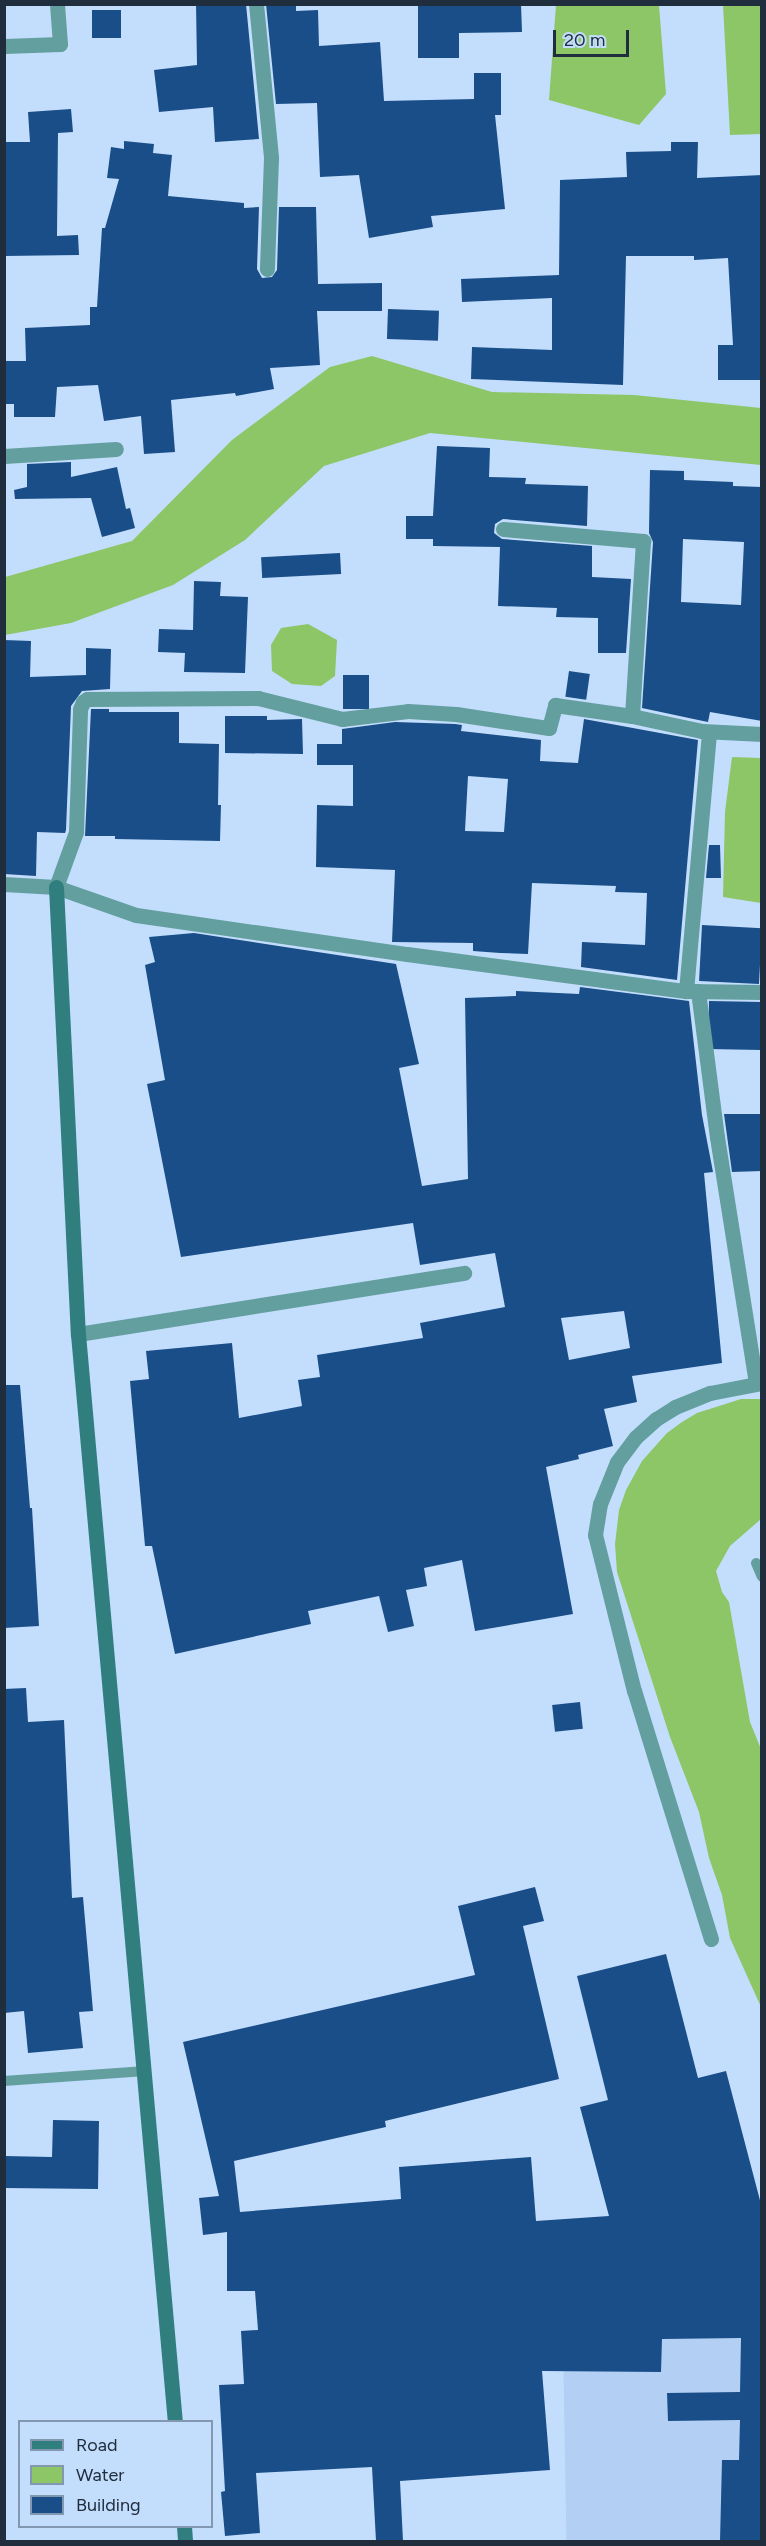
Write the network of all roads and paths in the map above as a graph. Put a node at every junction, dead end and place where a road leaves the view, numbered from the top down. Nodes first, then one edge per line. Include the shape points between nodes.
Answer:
1 (57, 4) edge
2 (256, 4) edge
3 (4, 46) edge
4 (267, 269) dead end
5 (116, 449) dead end
6 (4, 456) edge
7 (503, 529) dead end
8 (632, 716) junction
9 (709, 732) junction
10 (762, 734) edge
11 (4, 884) edge
12 (56, 887) junction
13 (692, 991) junction
14 (762, 992) edge
15 (464, 1273) dead end
16 (78, 1334) junction
17 (759, 1382) edge
18 (756, 1563) dead end
19 (762, 1577) edge
20 (711, 1939) dead end
21 (146, 2071) junction
22 (4, 2081) edge
23 (175, 2420) edge

1 - 3 street via 60,44
2 - 4 street via 272,158
5 - 6 street
7 - 8 street via 643,541
8 - 9 street
8 - 12 street via 555,705 549,728 408,711 342,718 258,698 87,699 80,709 76,832
9 - 10 street
9 - 13 street
11 - 12 street
12 - 13 street via 136,915
12 - 16 street
13 - 14 street
13 - 17 street
15 - 16 street
16 - 21 street
17 - 20 street via 710,1393 675,1407 636,1437 606,1484 595,1535 633,1691
18 - 19 lane
21 - 22 lane
21 - 23 street

